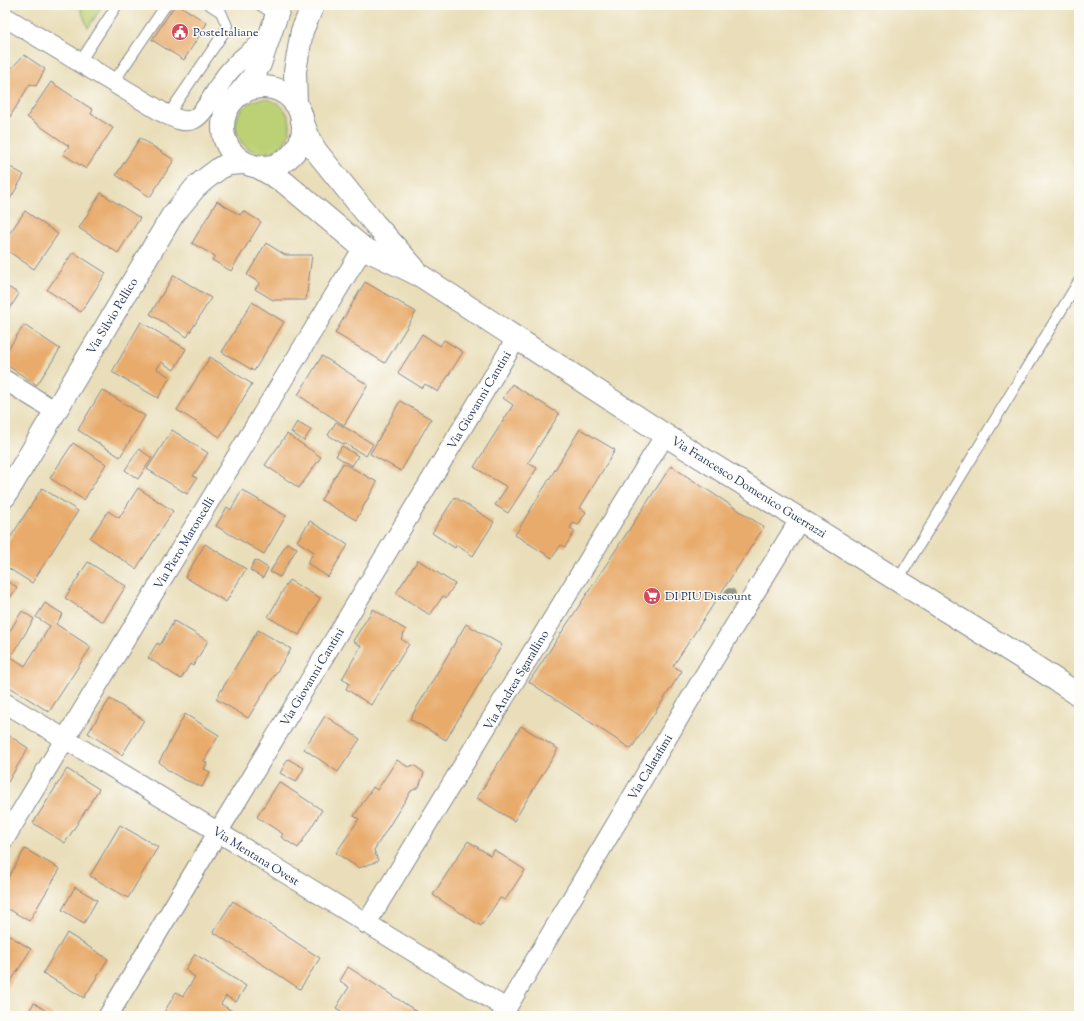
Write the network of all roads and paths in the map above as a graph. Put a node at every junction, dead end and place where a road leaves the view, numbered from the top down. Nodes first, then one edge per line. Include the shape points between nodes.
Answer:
1 (117, 5) edge
2 (166, 5) edge
3 (210, 5) edge
4 (313, 5) edge
5 (272, 9) edge
6 (5, 17) edge
7 (269, 38) junction
8 (80, 62) junction
9 (113, 83) junction
10 (238, 95) junction
11 (299, 112) junction
12 (168, 115) junction
13 (251, 165) junction
14 (363, 248) junction
15 (421, 276) junction
16 (1079, 281) edge
17 (516, 339) junction
18 (5, 380) edge
19 (55, 411) junction
20 (665, 435) junction
21 (5, 496) edge
22 (800, 519) junction
23 (898, 580) junction
24 (1079, 695) edge
25 (5, 703) edge
26 (65, 738) junction
27 (218, 832) junction
28 (5, 838) edge
29 (366, 924) junction
30 (504, 1012) edge
31 (108, 1016) edge

1 - 8 lane
2 - 9 lane
3 - 12 lane via 221,12 227,26
4 - 11 street, Via Francesco Domenico Guerrazzi via 302,31 295,71
5 - 7 street
6 - 8 street
7 - 10 street via 260,64
7 - 12 street via 238,61 203,112 187,121
8 - 9 street
9 - 12 street
10 - 11 street via 262,87 275,89 287,95
10 - 13 street via 229,105 222,130 233,154
11 - 13 street via 303,132 300,144 292,155 282,163 270,167
11 - 15 street, Via Francesco Domenico Guerrazzi via 316,150 374,223
13 - 14 street, Via Francesco Domenico Guerrazzi via 284,182
13 - 19 street, Via Silvio Pellico via 229,164 220,168 195,188 172,216
14 - 15 street, Via Francesco Domenico Guerrazzi
14 - 26 street, Via Piero Maroncelli
15 - 17 street, Via Francesco Domenico Guerrazzi
16 - 23 lane
17 - 20 street, Via Francesco Domenico Guerrazzi
17 - 27 street, Via Giovanni Cantini
18 - 19 street
19 - 21 street, Via Silvio Pellico
20 - 22 street, Via Francesco Domenico Guerrazzi
20 - 29 street, Via Andrea Sgarallino
22 - 23 street, Via Francesco Domenico Guerrazzi
22 - 30 street, Via Calatafimi
23 - 24 street, Via Francesco Domenico Guerrazzi
25 - 26 street, Via Mentana Ovest
26 - 27 street, Via Mentana Ovest
26 - 28 street, Via Piero Maroncelli
27 - 29 street, Via Mentana Ovest
27 - 31 street, Via Giovanni Cantini
29 - 30 street, Via Mentana Ovest

